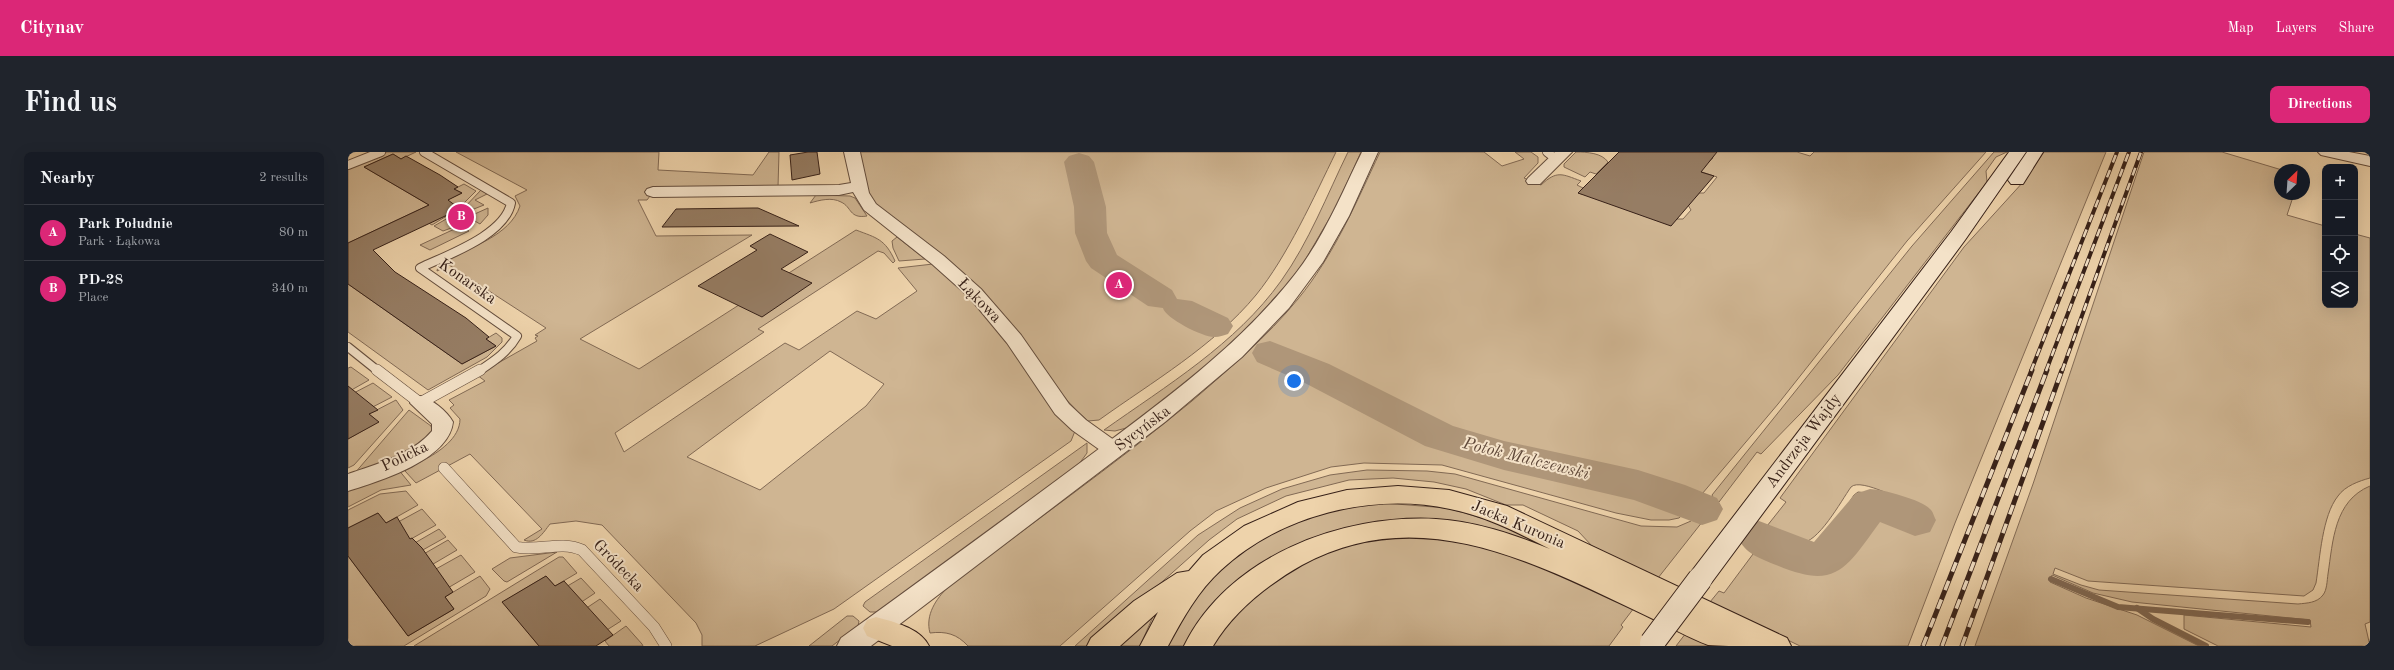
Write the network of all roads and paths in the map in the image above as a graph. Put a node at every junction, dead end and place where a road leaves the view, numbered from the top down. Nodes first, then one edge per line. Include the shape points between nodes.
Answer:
1 (381, 152) edge
2 (424, 152) edge
3 (852, 152) edge
4 (1370, 152) edge
5 (2018, 152) edge
6 (2035, 152) edge
7 (2326, 152) edge
8 (1556, 154) edge
9 (2370, 161) edge
10 (348, 165) edge
11 (1534, 181) dead end
12 (859, 186) junction
13 (653, 192) dead end
14 (1958, 236) junction
15 (348, 347) edge
16 (420, 403) junction
17 (1114, 450) junction
18 (444, 468) dead end
19 (348, 482) edge
20 (1207, 566) junction
21 (879, 637) edge
22 (1651, 644) edge
23 (666, 646) edge
24 (851, 646) edge
25 (915, 646) edge
26 (1101, 646) edge
27 (1154, 646) edge
28 (1198, 646) edge
29 (1736, 646) edge
30 (1777, 646) edge

1 - 10 lane
2 - 16 lane, Konarska via 508,199 512,208 502,223 489,233 420,268 517,336 512,347 499,358
3 - 12 street, Łąkowa
4 - 17 main road, Sycyńska via 1340,219 1302,279 1270,316 1208,377
5 - 14 main road, Andrzeja Wajdy
6 - 14 main road, Andrzeja Wajdy via 2007,191
7 - 9 street
8 - 11 street
12 - 13 street via 839,190
12 - 17 street, Łąkowa via 870,207 957,277 994,313 1051,395 1071,418
14 - 22 main road, Andrzeja Wajdy, bridge
15 - 16 lane
16 - 19 street, Policka via 443,422 443,432 439,438 411,457
17 - 21 main road, Sycyńska
18 - 23 lane, Gródecka via 516,547 523,549 567,544 582,550 654,627
20 - 26 main road via 1143,609
20 - 27 main road via 1172,609
20 - 30 main road, Jacka Kuronia via 1257,530 1310,507 1341,499 1373,495 1436,497 1471,504 1503,515
21 - 24 main road, Sycyńska
21 - 25 main road via 893,633
28 - 29 main road via 1240,594 1286,562 1338,540 1370,532 1410,528 1464,532 1529,551

